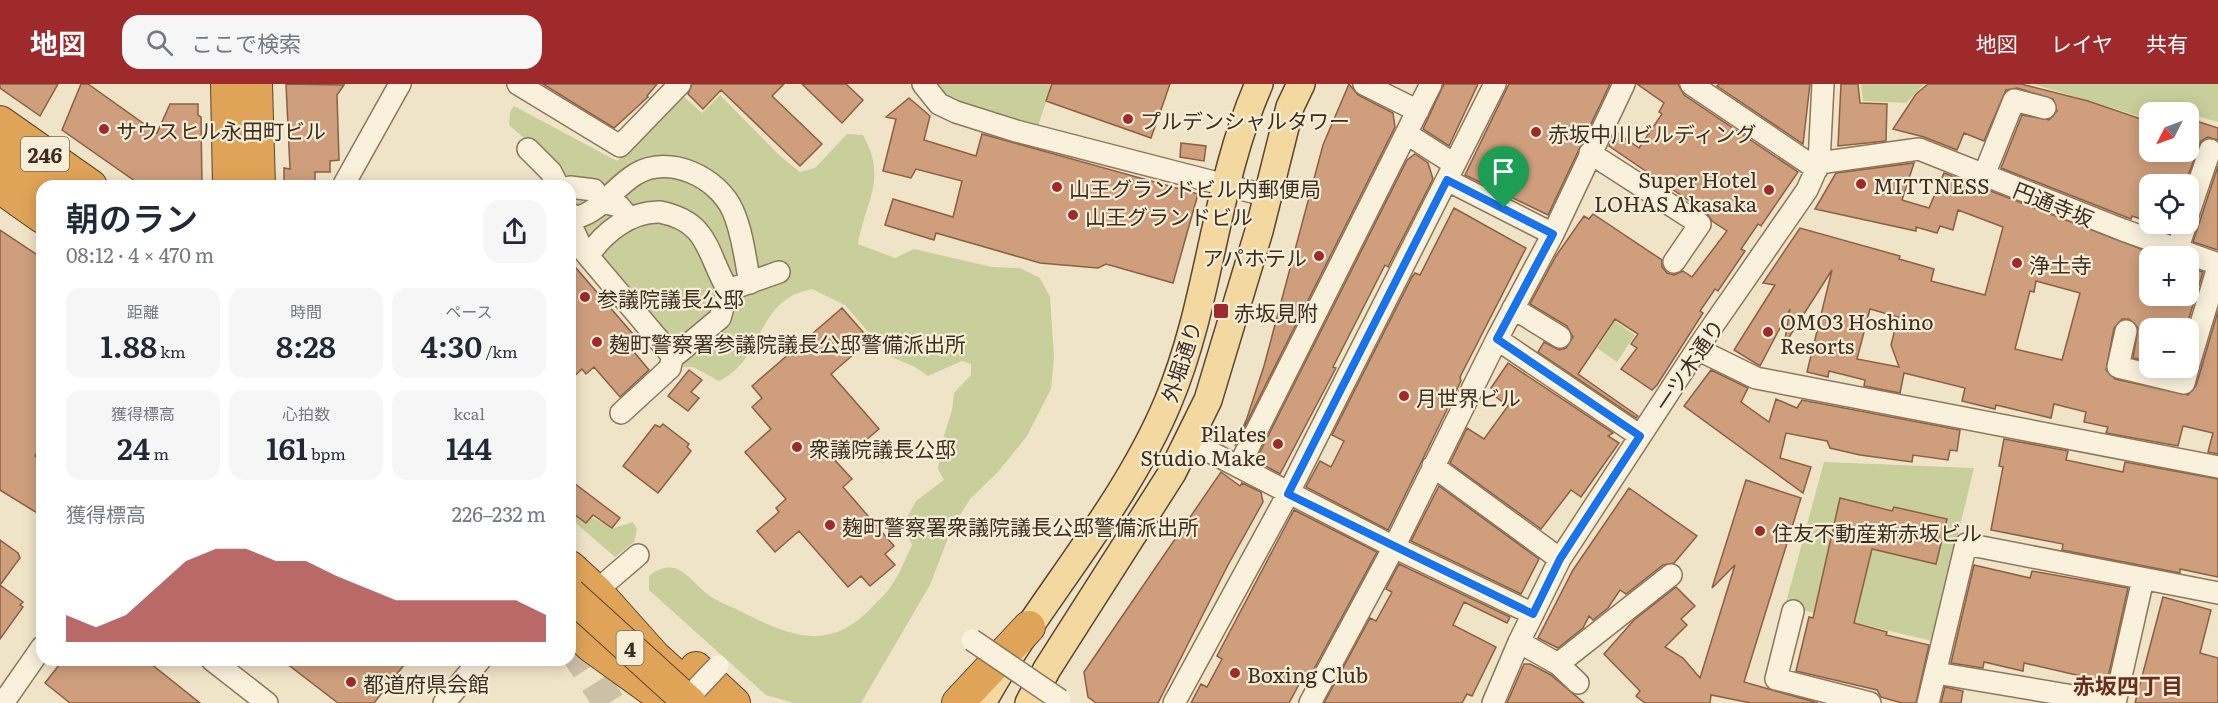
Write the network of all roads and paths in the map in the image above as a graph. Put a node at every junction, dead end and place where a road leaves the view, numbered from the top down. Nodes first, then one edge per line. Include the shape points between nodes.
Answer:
1 (227, 84) edge
2 (256, 84) edge
3 (400, 84) edge
4 (518, 84) edge
5 (680, 84) edge
6 (923, 84) edge
7 (1259, 84) edge
8 (1301, 84) edge
9 (1364, 84) edge
10 (1431, 84) edge
11 (1495, 84) edge
12 (1624, 84) edge
13 (1691, 84) edge
14 (1823, 84) edge
15 (2045, 108) dead end
16 (1418, 111) junction
17 (0, 122) edge
18 (1407, 134) junction
19 (528, 149) dead end
20 (1592, 149) junction
21 (2210, 150) dead end
22 (0, 153) edge
23 (1818, 166) junction
24 (1451, 172) junction
25 (0, 175) edge
26 (1984, 175) junction
27 (39, 180) edge
28 (82, 180) edge
29 (229, 180) edge
30 (259, 180) edge
31 (346, 180) edge
32 (555, 180) edge
33 (2199, 182) edge
34 (1224, 186) junction
35 (0, 187) edge
36 (576, 188) edge
37 (36, 194) edge
38 (1268, 196) junction
39 (603, 202) junction
40 (36, 213) edge
41 (576, 216) edge
42 (629, 218) junction
43 (1553, 234) junction
44 (576, 236) edge
45 (2167, 246) edge
46 (588, 256) junction
47 (2199, 258) edge
48 (1674, 262) dead end
49 (2218, 265) edge
50 (779, 272) dead end
51 (750, 283) junction
52 (728, 290) junction
53 (1513, 308) junction
54 (2199, 330) edge
55 (2127, 331) dead end
56 (1560, 337) dead end
57 (1497, 339) junction
58 (1697, 349) junction
59 (673, 354) junction
60 (2139, 372) edge
61 (2163, 378) edge
62 (2185, 378) edge
63 (635, 409) dead end
64 (1640, 436) junction
65 (1189, 441) junction
66 (1239, 466) junction
67 (1433, 466) junction
68 (2218, 467) edge
69 (1288, 494) junction
70 (1394, 547) junction
71 (638, 555) dead end
72 (1560, 559) junction
73 (1671, 575) dead end
74 (576, 579) edge
75 (2143, 579) junction
76 (583, 592) edge
77 (2218, 593) edge
78 (1793, 611) dead end
79 (1533, 614) junction
80 (1029, 627) junction
81 (581, 636) edge
82 (972, 640) dead end
83 (1519, 642) junction
84 (36, 655) edge
85 (1558, 664) junction
86 (220, 666) edge
87 (475, 666) edge
88 (718, 666) dead end
89 (1936, 673) junction
90 (1578, 683) dead end
91 (1060, 700) dead end
92 (2, 702) edge
93 (267, 703) edge
94 (444, 703) edge
95 (641, 703) edge
96 (670, 703) edge
97 (683, 703) edge
98 (690, 703) edge
99 (706, 703) edge
100 (734, 703) edge
101 (958, 703) edge
102 (982, 703) edge
103 (1029, 703) edge
104 (1174, 703) edge
105 (1310, 703) edge
106 (1493, 703) edge
107 (1870, 703) edge
108 (1928, 703) edge
109 (2115, 703) edge

1 - 29 highway
2 - 30 highway
3 - 31 street
4 - 5 street via 620,146
6 - 34 street via 939,104 956,112
7 - 34 main road, 外堀通り via 1241,124
8 - 38 main road, 外堀通り via 1290,107
9 - 16 street
10 - 16 street
11 - 24 street
12 - 20 street
13 - 23 street
14 - 23 street, 一ツ木通り
15 - 26 street via 2014,100
16 - 18 street
17 - 28 highway, 246
18 - 24 street
18 - 66 street
19 - 32 street
20 - 43 street
20 - 48 street via 1700,224
21 - 33 street
22 - 27 highway
23 - 26 street, 円通寺坂 via 1919,149
23 - 58 street, 一ツ木通り via 1807,190
24 - 43 street
24 - 69 street
25 - 37 highway
26 - 45 street, 円通寺坂
34 - 38 street
34 - 80 main road, 外堀通り via 1183,362 1168,402 1131,473
35 - 40 highway, 246
36 - 39 street via 594,190
38 - 65 main road, 外堀通り via 1208,400
39 - 41 street via 587,215
39 - 42 street via 619,206
39 - 51 street via 646,168 685,168 712,185 732,209
42 - 46 street
42 - 52 street via 638,213 660,212 693,225 709,245 717,272
43 - 53 street
44 - 46 street
46 - 59 street
47 - 49 street, 円通寺坂
49 - 54 street
50 - 51 street
51 - 52 street
52 - 59 street via 720,318
53 - 56 street
53 - 57 street
55 - 60 street via 2118,367
57 - 64 street
57 - 67 street
58 - 64 street, 一ツ木通り
58 - 68 street via 1756,378
59 - 63 street via 671,378
61 - 62 street via 2184,383
64 - 72 street, 一ツ木通り
65 - 66 street
65 - 103 main road, 外堀通り via 1146,518
66 - 69 street
67 - 70 street
67 - 72 street
69 - 70 street
69 - 104 street
70 - 79 street
70 - 105 street
71 - 76 street
72 - 79 street, 一ツ木通り
73 - 85 street
74 - 76 highway
75 - 77 street
75 - 89 street via 1966,544
75 - 109 street
76 - 98 highway, 4, bridge
76 - 99 highway
76 - 100 highway via 667,642
78 - 107 street via 1776,680
79 - 83 street, 一ツ木通り
80 - 101 highway
80 - 102 main road, 外堀通り
81 - 95 highway
81 - 96 highway
82 - 91 street, bridge
83 - 85 street
83 - 106 street, 一ツ木通り
84 - 92 street
85 - 90 street
86 - 93 street
87 - 94 street
88 - 97 street, bridge
89 - 108 street
89 - 109 street

